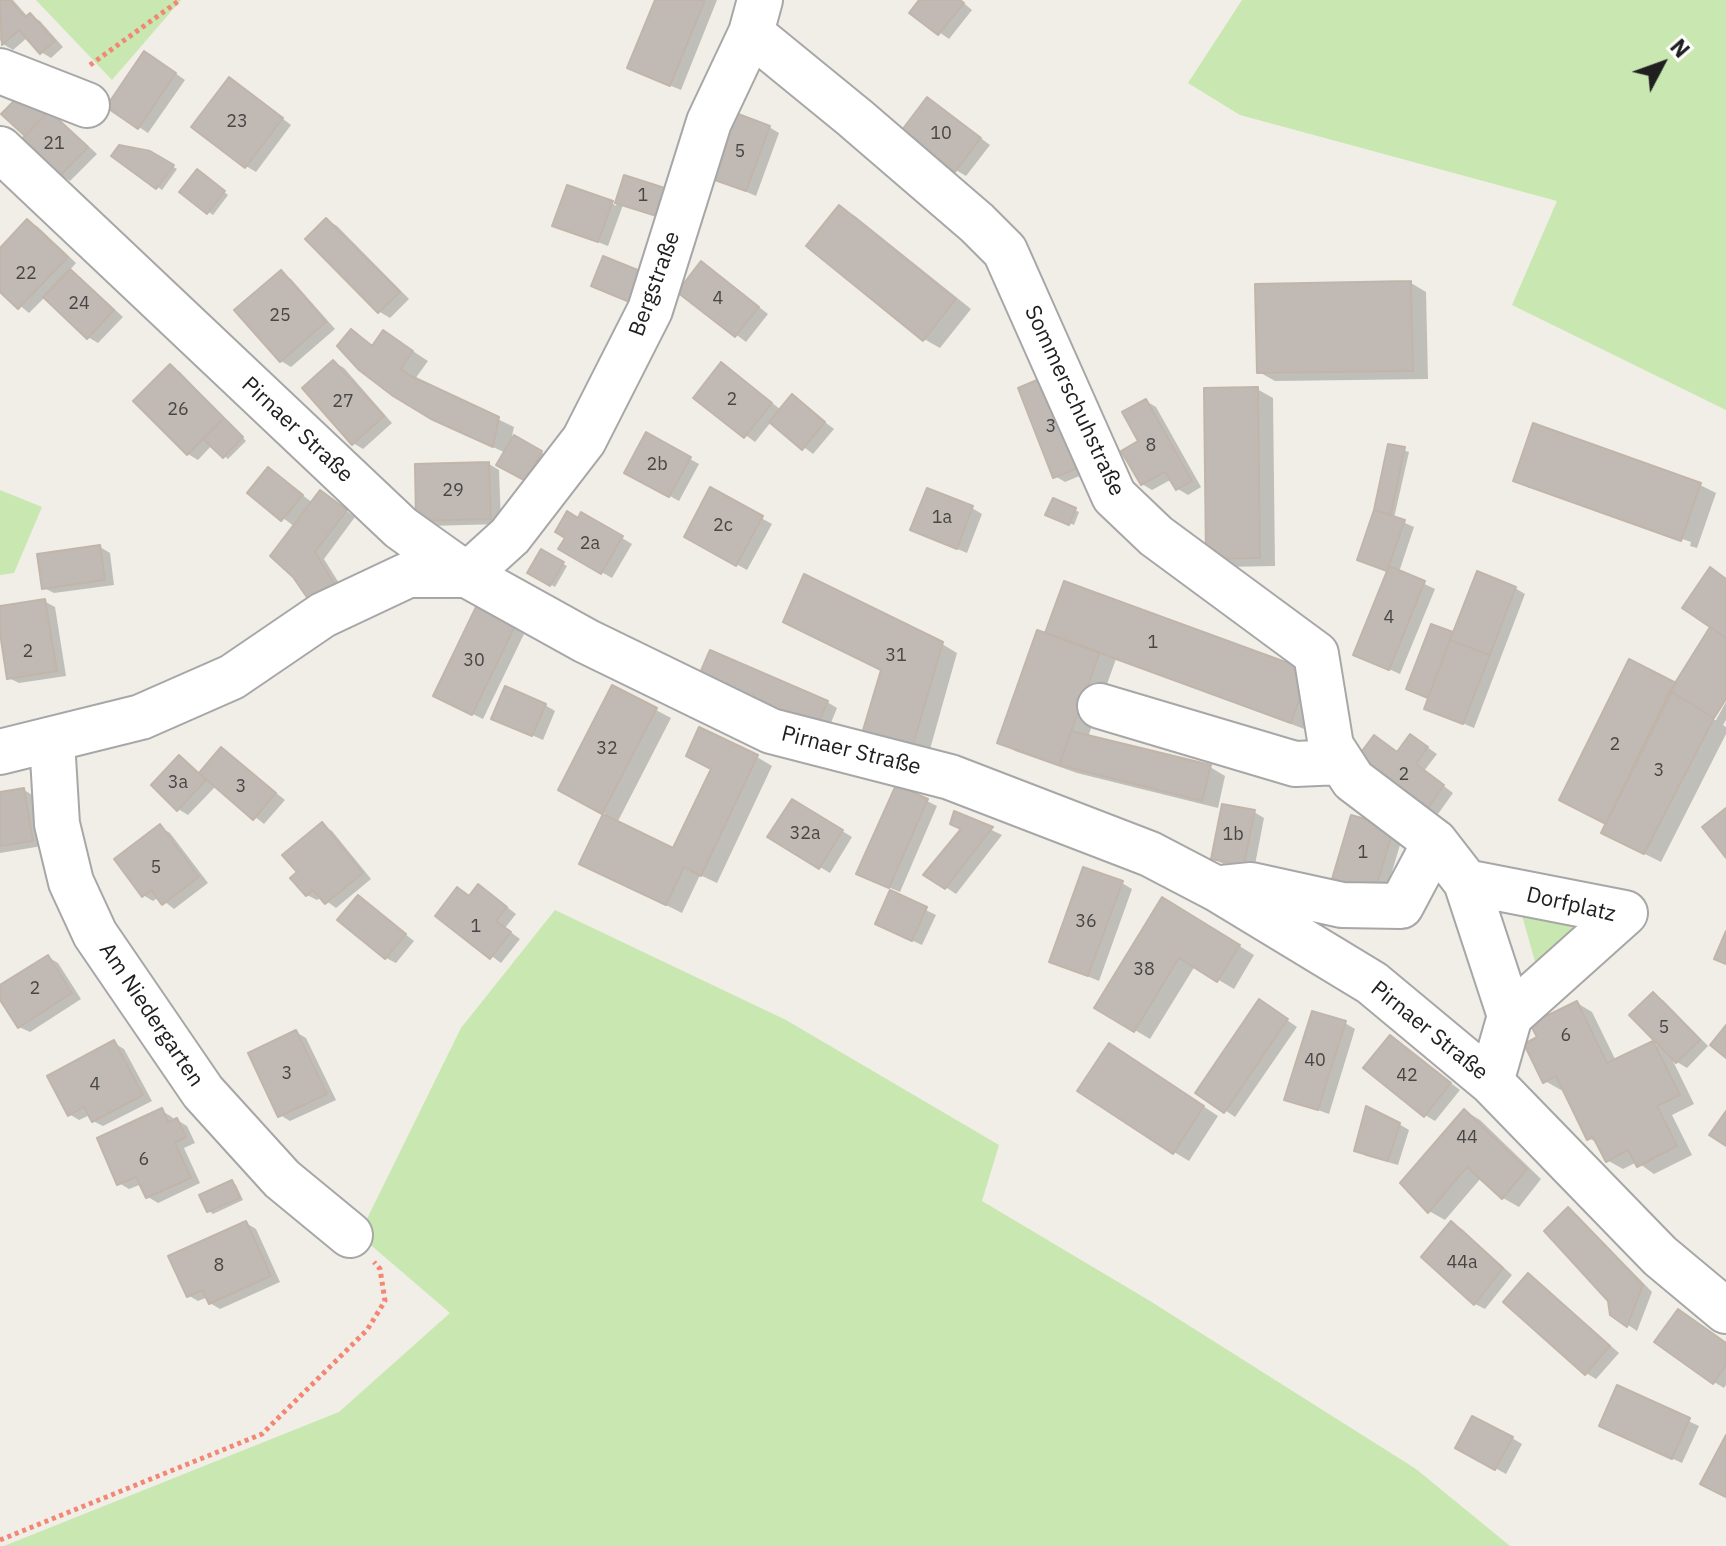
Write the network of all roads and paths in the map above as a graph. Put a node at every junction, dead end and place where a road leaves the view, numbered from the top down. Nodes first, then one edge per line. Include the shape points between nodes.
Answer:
1 (180, 0) edge
2 (756, 17) edge
3 (0, 71) edge
4 (70, 98) joint
5 (0, 149) edge
6 (467, 575) junction
7 (1100, 706) dead end
8 (52, 741) junction
9 (0, 752) edge
10 (1341, 762) junction
11 (1435, 842) junction
12 (1466, 882) junction
13 (1217, 889) junction
14 (1510, 1016) junction
15 (1491, 1082) junction
16 (350, 1235) joint
17 (1726, 1311) edge
18 (0, 1540) edge

1 - 4 path
2 - 6 street, Bergstraße via 709,122 650,310 584,440 510,536
2 - 10 street, Sommerschuhstraße via 1005,251 1114,496 1156,536 1316,654 1331,746
3 - 4 street
5 - 6 street, Pirnaer Straße via 401,528
6 - 8 street via 408,575 323,615 232,677 141,717
6 - 13 street, Pirnaer Straße via 586,641 771,731 950,777 1150,854
7 - 10 street via 1295,764
8 - 9 street
8 - 16 street, Am Niedergarten via 57,824 71,882 95,934 203,1092 282,1179
10 - 11 street, Sommerschuhstraße via 1353,780
11 - 12 street
11 - 13 street via 1401,906 1342,905 1251,885
12 - 14 street
12 - 14 street, Dorfplatz via 1625,913
13 - 15 street, Pirnaer Straße via 1372,983
14 - 15 street
15 - 17 street, Pirnaer Straße via 1660,1256
16 - 18 path via 380,1269 385,1301 367,1330 262,1434

